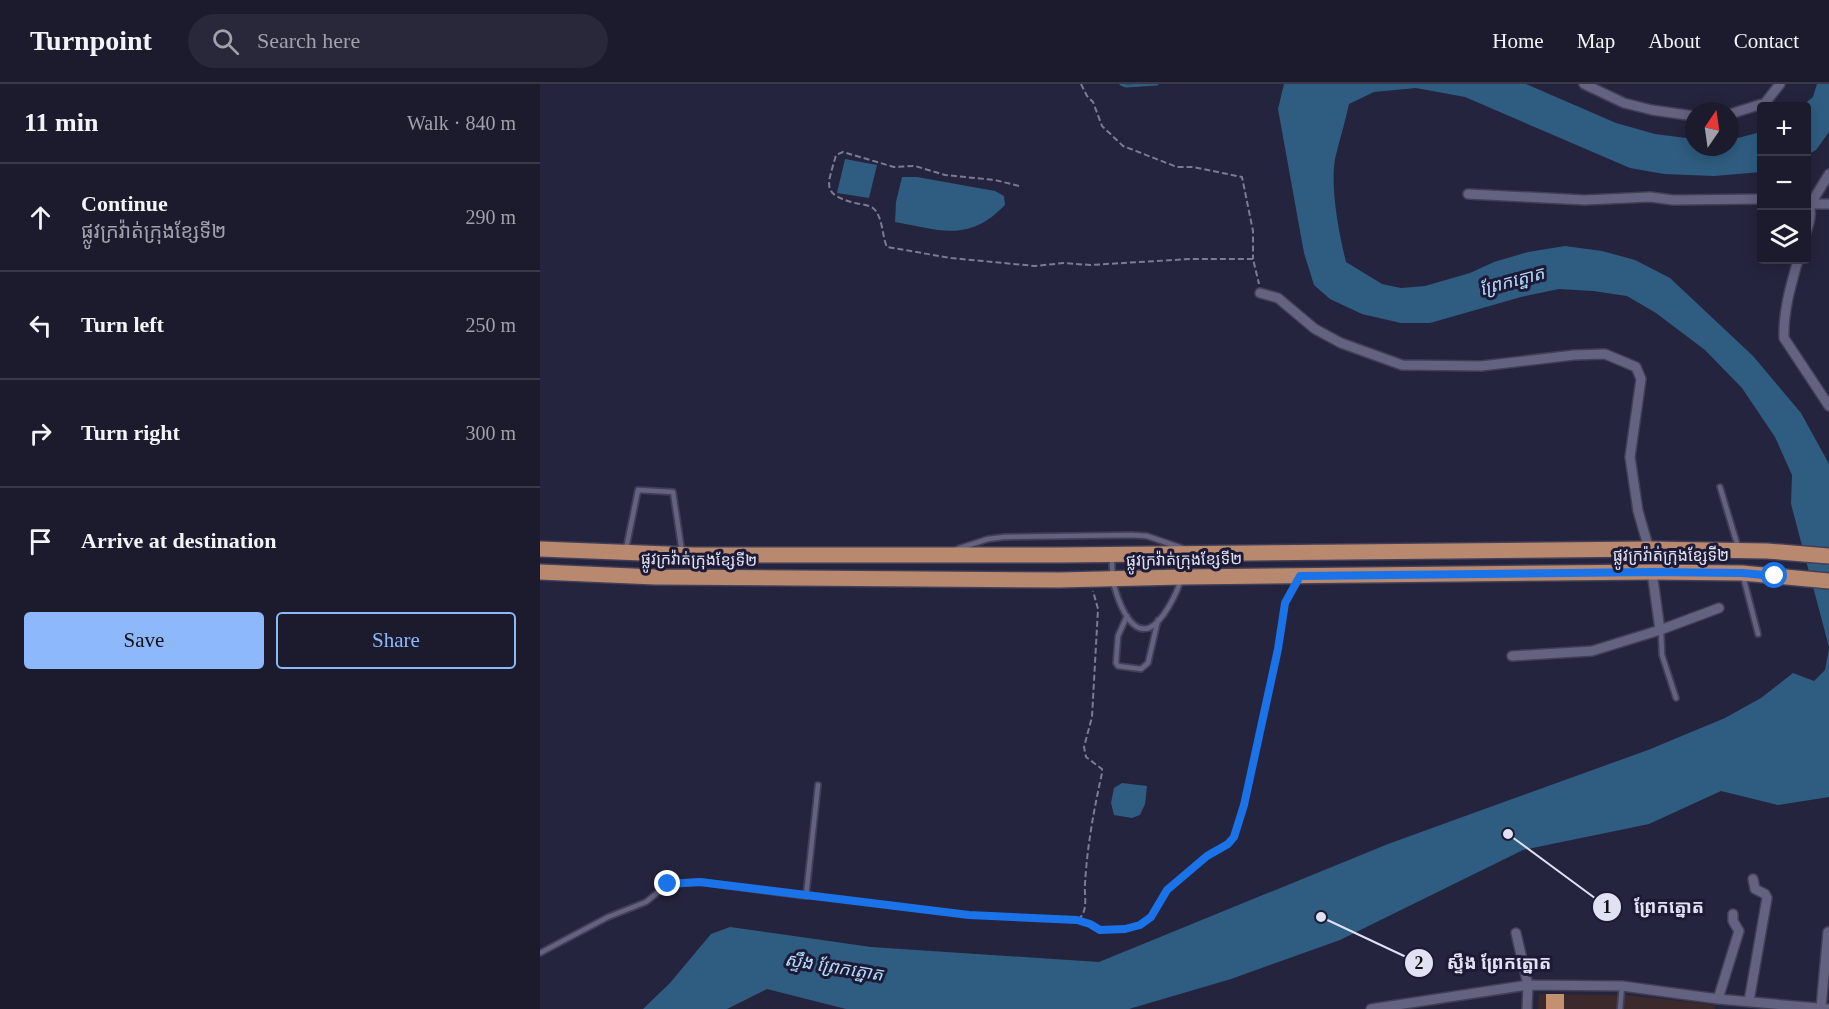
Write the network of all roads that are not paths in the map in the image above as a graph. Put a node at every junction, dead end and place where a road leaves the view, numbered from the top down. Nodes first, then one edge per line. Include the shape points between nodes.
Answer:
1 (1584, 84) edge
2 (1780, 84) edge
3 (1768, 102) edge
4 (1757, 107) edge
5 (1739, 112) edge
6 (1685, 115) edge
7 (1829, 174) edge
8 (1468, 194) dead end
9 (1757, 199) edge
10 (1811, 199) edge
11 (1811, 203) edge
12 (1829, 204) edge
13 (1797, 264) edge
14 (1260, 293) road end
15 (1829, 406) edge
16 (1720, 487) dead end
17 (540, 549) edge
18 (1649, 549) junction
19 (1739, 551) junction
20 (625, 552) junction
21 (1421, 552) junction
22 (1188, 553) junction
23 (1112, 554) junction
24 (682, 555) junction
25 (940, 555) junction
26 (1060, 555) junction
27 (1829, 556) edge
28 (540, 572) edge
29 (1652, 572) junction
30 (1742, 573) junction
31 (1422, 574) junction
32 (1182, 577) junction
33 (1113, 579) junction
34 (1060, 580) junction
35 (1829, 581) edge
36 (1719, 608) dead end
37 (1127, 616) junction
38 (1158, 620) junction
39 (1660, 630) junction
40 (1758, 634) dead end
41 (1512, 656) dead end
42 (1676, 698) dead end
43 (818, 785) dead end
44 (1753, 879) dead end
45 (1733, 914) dead end
46 (1828, 932) edge
47 (1516, 933) dead end
48 (540, 953) edge
49 (1528, 985) junction
50 (1622, 987) junction
51 (1718, 999) junction
52 (1749, 1001) junction
53 (1825, 1008) edge
54 (1371, 1009) edge
55 (1527, 1009) edge
56 (1620, 1009) edge

1 - 6 street via 1624,103
2 - 3 street
4 - 5 street
7 - 10 street
8 - 9 street via 1585,200
11 - 12 street
13 - 15 street via 1783,326 1784,338
14 - 18 street via 1278,298 1315,329 1341,343 1402,365 1481,366 1605,354 1636,367 1641,379 1630,457 1638,511
16 - 19 lane
17 - 20 main road, ផ្លូវក្រវ៉ាត់ក្រុងខ្សែទី២
18 - 19 main road, ផ្លូវក្រវ៉ាត់ក្រុងខ្សែទី២
18 - 21 main road, ផ្លូវក្រវ៉ាត់ក្រុងខ្សែទី២
19 - 27 main road, ផ្លូវក្រវ៉ាត់ក្រុងខ្សែទី២
20 - 24 main road, ផ្លូវក្រវ៉ាត់ក្រុងខ្សែទី២
20 - 24 lane via 638,490 673,492
21 - 22 main road, ផ្លូវក្រវ៉ាត់ក្រុងខ្សែទី២
21 - 31 main road
22 - 23 main road, ផ្លូវក្រវ៉ាត់ក្រុងខ្សែទី២
22 - 25 lane via 1147,537 1109,535 988,538
22 - 32 lane
23 - 26 main road, ផ្លូវក្រវ៉ាត់ក្រុងខ្សែទី២
23 - 33 lane
24 - 25 main road, ផ្លូវក្រវ៉ាត់ក្រុងខ្សែទី២
25 - 26 main road, ផ្លូវក្រវ៉ាត់ក្រុងខ្សែទី២
26 - 34 main road
28 - 34 main road, ផ្លូវក្រវ៉ាត់ក្រុងខ្សែទី២ via 655,577
29 - 30 main road, ផ្លូវក្រវ៉ាត់ក្រុងខ្សែទី២
29 - 31 main road, ផ្លូវក្រវ៉ាត់ក្រុងខ្សែទី២
29 - 39 street
30 - 35 main road, ផ្លូវក្រវ៉ាត់ក្រុងខ្សែទី២
30 - 40 lane
31 - 32 main road, ផ្លូវក្រវ៉ាត់ក្រុងខ្សែទី២
32 - 33 main road, ផ្លូវក្រវ៉ាត់ក្រុងខ្សែទី២
32 - 38 lane via 1172,604
33 - 34 main road, ផ្លូវក្រវ៉ាត់ក្រុងខ្សែទី២
33 - 37 lane
36 - 39 street
37 - 38 lane via 1133,624 1146,628
37 - 38 lane via 1118,636 1118,666 1141,669 1148,663
39 - 41 street via 1592,651
39 - 42 lane via 1662,655
43 - 48 lane via 806,896 700,882 668,884 646,902
44 - 52 street via 1755,889 1767,898
45 - 51 street via 1739,931
46 - 53 street
47 - 49 street
49 - 50 street
49 - 54 street
49 - 55 street
50 - 51 street
50 - 56 lane
51 - 52 street
52 - 53 street

